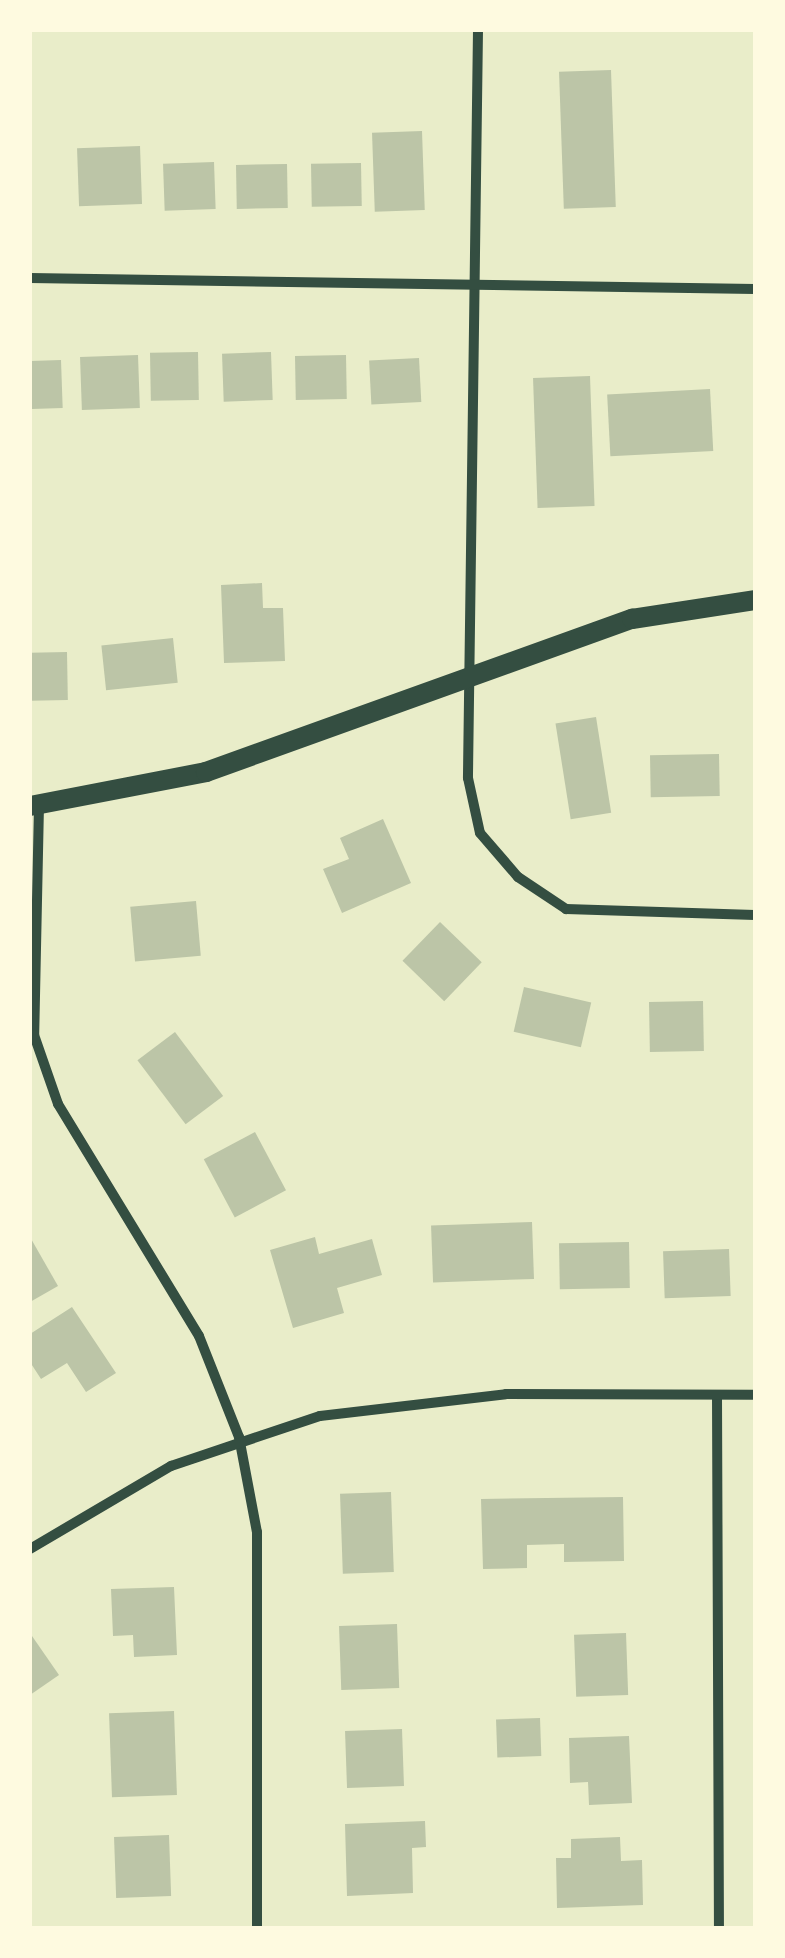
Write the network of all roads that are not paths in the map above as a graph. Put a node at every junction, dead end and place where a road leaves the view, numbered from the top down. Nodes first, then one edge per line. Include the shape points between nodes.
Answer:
1 (478, 30) edge
2 (30, 278) edge
3 (471, 286) junction
4 (755, 289) edge
5 (755, 600) edge
6 (470, 672) junction
7 (34, 806) edge
8 (755, 915) edge
9 (717, 1395) junction
10 (755, 1395) edge
11 (239, 1438) junction
12 (30, 1549) edge
13 (257, 1928) edge
14 (719, 1928) edge

1 - 3 street
2 - 3 street
3 - 4 street
3 - 6 street
5 - 6 main road via 632,618
6 - 7 main road via 206,772
6 - 8 street via 468,778 480,833 518,878 566,910
7 - 11 street via 34,1035 58,1104 199,1336
9 - 10 street
9 - 11 street via 399,1400
9 - 14 street
11 - 12 street
11 - 13 street via 258,1532

